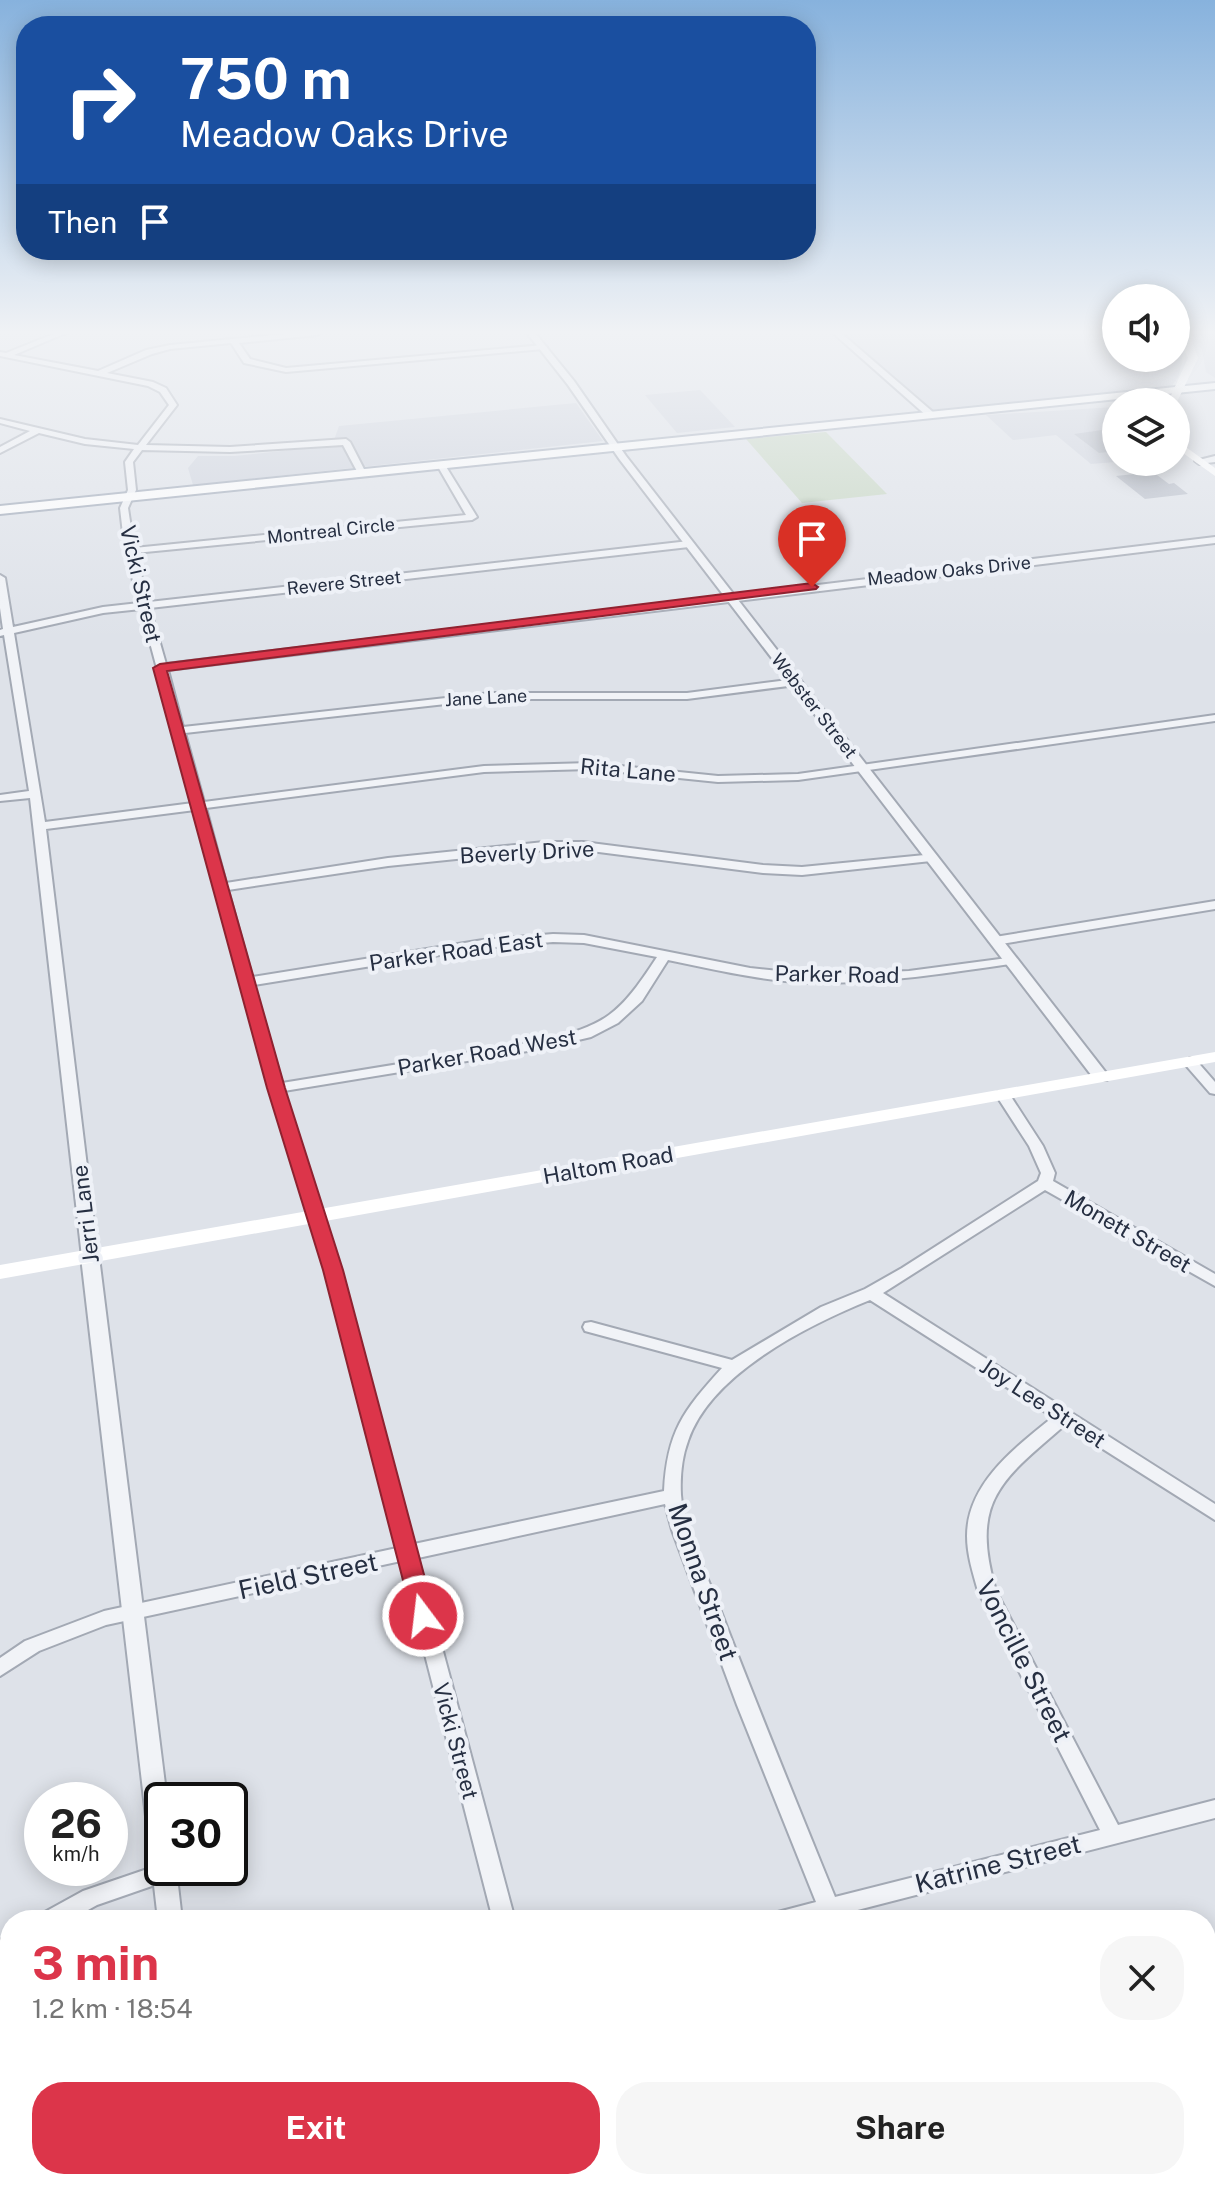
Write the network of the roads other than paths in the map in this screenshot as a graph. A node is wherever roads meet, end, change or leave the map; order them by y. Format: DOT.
graph roads {
  1 [pos="28,435"];
  2 [pos="68,435"];
  3 [pos="150,435"];
  4 [pos="607,435"];
  5 [pos="732,435"];
  6 [pos="140,447"];
  7 [pos="616,447"];
  8 [pos="0,450"];
  9 [pos="1190,454"];
  10 [pos="1215,459"];
  11 [pos="1199,461"];
  12 [pos="441,465"];
  13 [pos="362,473"];
  14 [pos="1215,473"];
  15 [pos="128,498"];
  16 [pos="0,510"];
  17 [pos="1215,540"];
  18 [pos="689,544"];
  19 [pos="130,551"];
  20 [pos="0,578"];
  21 [pos="730,597"];
  22 [pos="146,605"];
  23 [pos="5,631"];
  24 [pos="160,668"];
  25 [pos="796,682"];
  26 [pos="1215,718"];
  27 [pos="178,731"];
  28 [pos="862,768"];
  29 [pos="33,794"];
  30 [pos="0,798"];
  31 [pos="199,805"];
  32 [pos="40,826"];
  33 [pos="931,857"];
  34 [pos="220,888"];
  35 [pos="1215,905"];
  36 [pos="995,941"];
  37 [pos="665,955"];
  38 [pos="1010,960"];
  39 [pos="247,982"];
  40 [pos="1215,1057"];
  41 [pos="1190,1062"];
  42 [pos="1101,1077"];
  43 [pos="276,1088"];
  44 [pos="1215,1090"];
  45 [pos="1003,1095"];
  46 [pos="1045,1183"];
  47 [pos="316,1216"];
  48 [pos="90,1257"];
  49 [pos="0,1272"];
  50 [pos="1215,1281"];
  51 [pos="871,1293"];
  52 [pos="591,1327"];
  53 [pos="734,1366"];
  54 [pos="1065,1416"];
  55 [pos="672,1496"];
  56 [pos="1215,1513"];
  57 [pos="406,1555"];
  58 [pos="133,1612"];
  59 [pos="0,1668"];
  60 [pos="154,1782"];
  61 [pos="1215,1809"];
  62 [pos="1113,1835"];
  63 [pos="144,1873"];
  64 [pos="166,1886"];
  65 [pos="68,1910"];
  66 [pos="169,1910"];
  67 [pos="501,1910"];
  68 [pos="829,1910"];
  69 [pos="845,1910"];
  1 -- 8 [label="street"];
  2 -- 6 [label="street"];
  3 -- 6 [label="street"];
  4 -- 7 [label="street, Webster Street"];
  5 -- 7 [label="main road"];
  6 -- 13 [label="street"];
  6 -- 15 [label="street, Vicki Street"];
  7 -- 12 [label="main road"];
  7 -- 18 [label="street, Webster Street"];
  9 -- 11 [label="main road"];
  10 -- 11 [label="street"];
  11 -- 14 [label="main road"];
  12 -- 13 [label="main road"];
  12 -- 19 [label="street, Montreal Circle"];
  13 -- 15 [label="main road"];
  15 -- 16 [label="main road"];
  15 -- 19 [label="street, Vicki Street"];
  17 -- 21 [label="street, Meadow Oaks Drive"];
  18 -- 21 [label="street, Webster Street"];
  18 -- 22 [label="street, Revere Street"];
  19 -- 22 [label="street, Vicki Street"];
  20 -- 23 [label="street, Jerri Lane"];
  21 -- 24 [label="street, Meadow Oaks Drive"];
  21 -- 25 [label="street, Webster Street"];
  22 -- 23 [label="street, Revere Street"];
  22 -- 24 [label="street, Vicki Street"];
  23 -- 29 [label="street, Jerri Lane"];
  24 -- 27 [label="street, Vicki Street"];
  25 -- 27 [label="street, Jane Lane"];
  25 -- 28 [label="street, Webster Street"];
  26 -- 28 [label="street, Rita Lane"];
  27 -- 31 [label="street, Vicki Street"];
  28 -- 31 [label="street, Rita Lane"];
  28 -- 33 [label="street, Webster Street"];
  29 -- 30 [label="street"];
  29 -- 32 [label="street, Jerri Lane"];
  31 -- 32 [label="street, Rita Lane"];
  31 -- 34 [label="street, Vicki Street"];
  32 -- 48 [label="street, Jerri Lane"];
  33 -- 34 [label="street, Beverly Drive"];
  33 -- 36 [label="street, Webster Street"];
  34 -- 39 [label="street, Vicki Street"];
  35 -- 36 [label="street"];
  36 -- 38 [label="street, Webster Street"];
  37 -- 38 [label="street, Parker Road"];
  37 -- 39 [label="street, Parker Road East"];
  37 -- 43 [label="street, Parker Road West"];
  38 -- 42 [label="street, Webster Street"];
  39 -- 43 [label="street, Vicki Street"];
  40 -- 41 [label="main road, Haltom Road"];
  41 -- 42 [label="main road, Haltom Road"];
  41 -- 44 [label="street"];
  42 -- 45 [label="main road, Haltom Road"];
  43 -- 47 [label="street, Vicki Street"];
  45 -- 46 [label="street, Monett Street"];
  45 -- 47 [label="main road, Haltom Road"];
  46 -- 50 [label="street, Monett Street"];
  46 -- 51 [label="street, Monna Street"];
  47 -- 48 [label="main road, Haltom Road"];
  47 -- 57 [label="street, Vicki Street"];
  48 -- 49 [label="main road, Haltom Road"];
  48 -- 58 [label="street, Jerri Lane"];
  51 -- 53 [label="street, Monna Street"];
  51 -- 54 [label="street, Joy Lee Street"];
  52 -- 53 [label="street"];
  53 -- 55 [label="street, Monna Street"];
  54 -- 56 [label="street, Joy Lee Street"];
  54 -- 62 [label="street, Voncille Street"];
  55 -- 57 [label="street, Field Street"];
  55 -- 68 [label="street, Monna Street"];
  57 -- 58 [label="street, Field Street"];
  57 -- 67 [label="street, Vicki Street"];
  58 -- 59 [label="street, Field Street"];
  58 -- 60 [label="street, Jerri Lane"];
  61 -- 62 [label="street, Katrine Street"];
  62 -- 69 [label="street, Katrine Street"];
  63 -- 65 [label="street"];
  64 -- 66 [label="street, Jerri Lane"];
}
